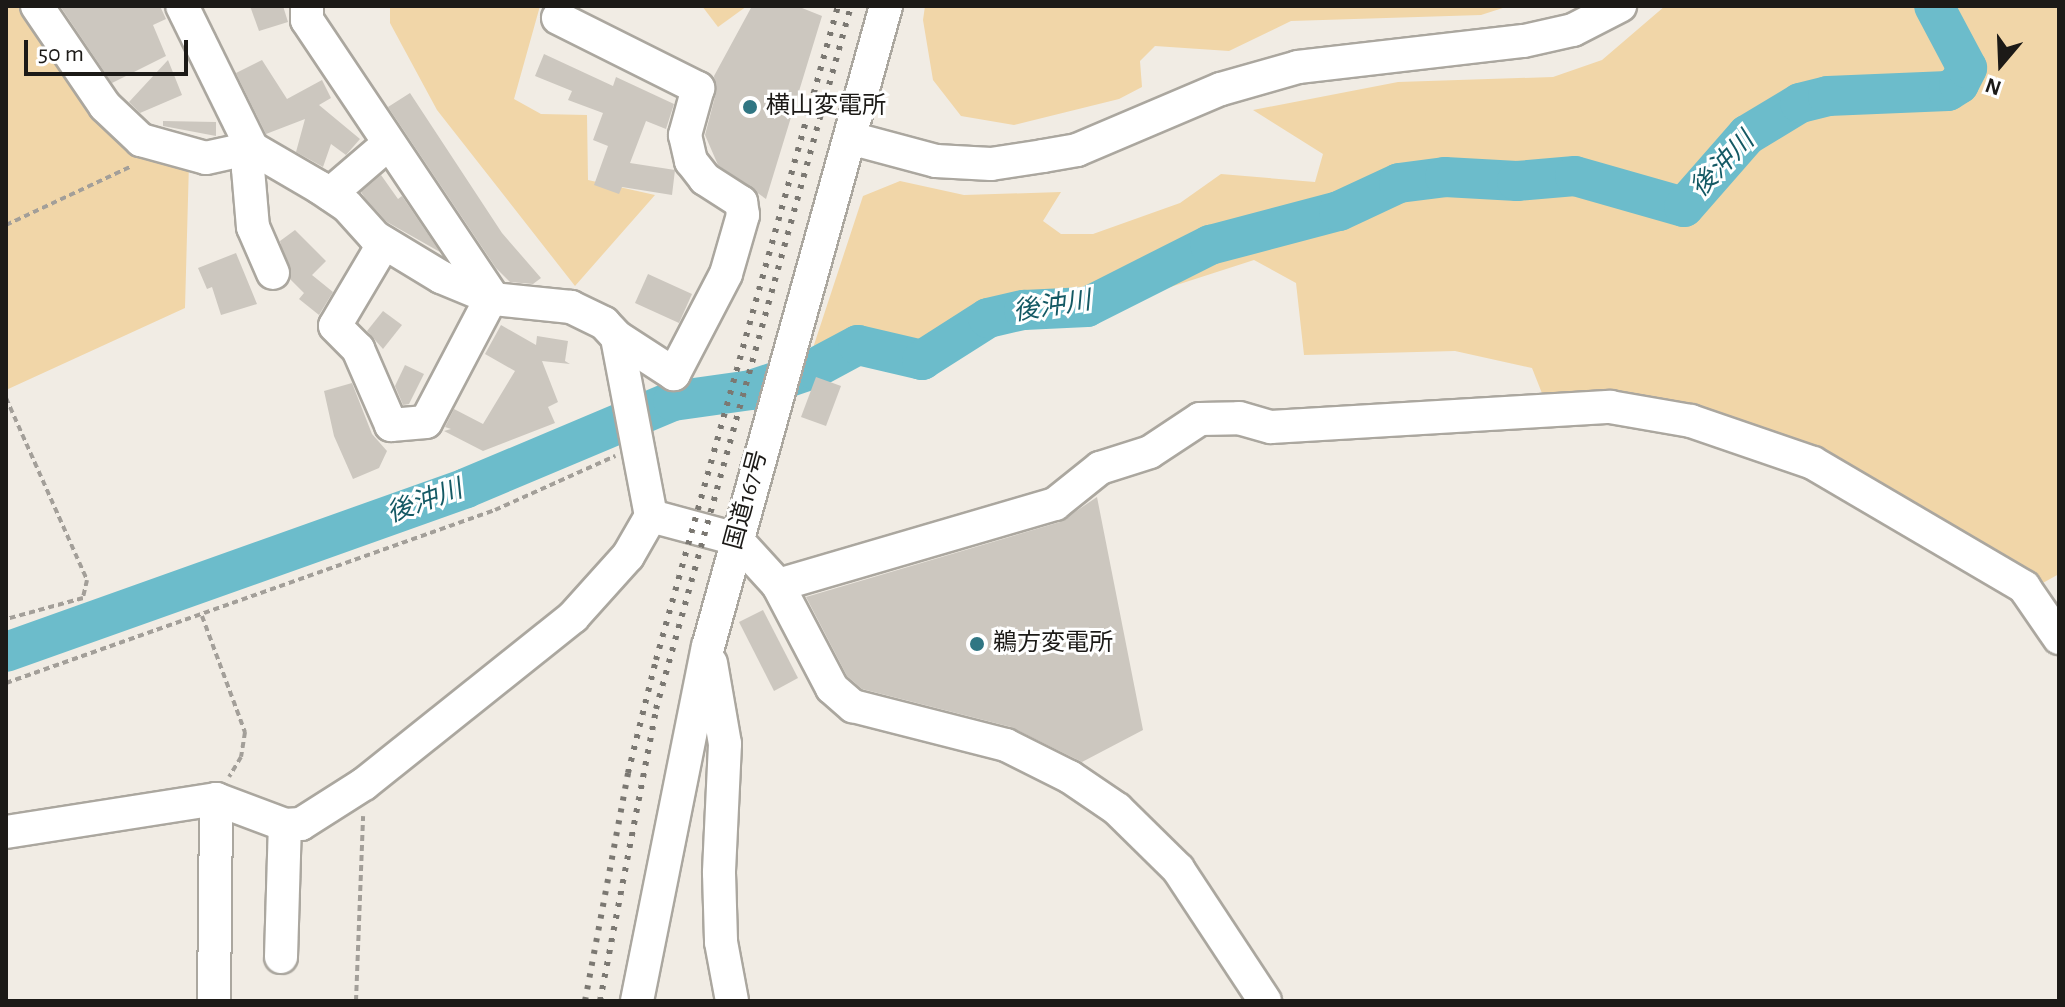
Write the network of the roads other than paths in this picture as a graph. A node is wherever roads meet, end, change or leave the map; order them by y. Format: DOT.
graph roads {
  1 [pos="37,6"];
  2 [pos="182,6"];
  3 [pos="307,6"];
  4 [pos="886,6"];
  5 [pos="1620,6"];
  6 [pos="558,18"];
  7 [pos="850,138"];
  8 [pos="387,145"];
  9 [pos="252,148"];
  10 [pos="330,194"];
  11 [pos="384,243"];
  12 [pos="273,273"];
  13 [pos="493,298"];
  14 [pos="620,349"];
  15 [pos="651,516"];
  16 [pos="736,539"];
  17 [pos="778,585"];
  18 [pos="2059,638"];
  19 [pos="708,647"];
  20 [pos="216,799"];
  21 [pos="285,825"];
  22 [pos="6,832"];
  23 [pos="281,957"];
  24 [pos="214,1001"];
  25 [pos="637,1001"];
  26 [pos="732,1001"];
  27 [pos="1265,1001"];
  1 -- 9 [label="street"];
  2 -- 9 [label="street"];
  3 -- 8 [label="street"];
  4 -- 7 [label="street, 国道167号"];
  5 -- 7 [label="street"];
  6 -- 14 [label="street"];
  7 -- 16 [label="street, 国道167号"];
  8 -- 10 [label="street"];
  8 -- 13 [label="street"];
  9 -- 10 [label="street"];
  9 -- 12 [label="street"];
  10 -- 11 [label="street"];
  11 -- 13 [label="street"];
  11 -- 13 [label="street"];
  13 -- 14 [label="street"];
  14 -- 15 [label="street"];
  15 -- 16 [label="street"];
  15 -- 21 [label="street"];
  16 -- 17 [label="street"];
  16 -- 19 [label="street, 国道167号"];
  17 -- 18 [label="street"];
  17 -- 27 [label="street"];
  19 -- 25 [label="street, 国道167号"];
  19 -- 26 [label="street"];
  20 -- 21 [label="street"];
  20 -- 22 [label="street"];
  20 -- 24 [label="street"];
  21 -- 23 [label="street"];
}
